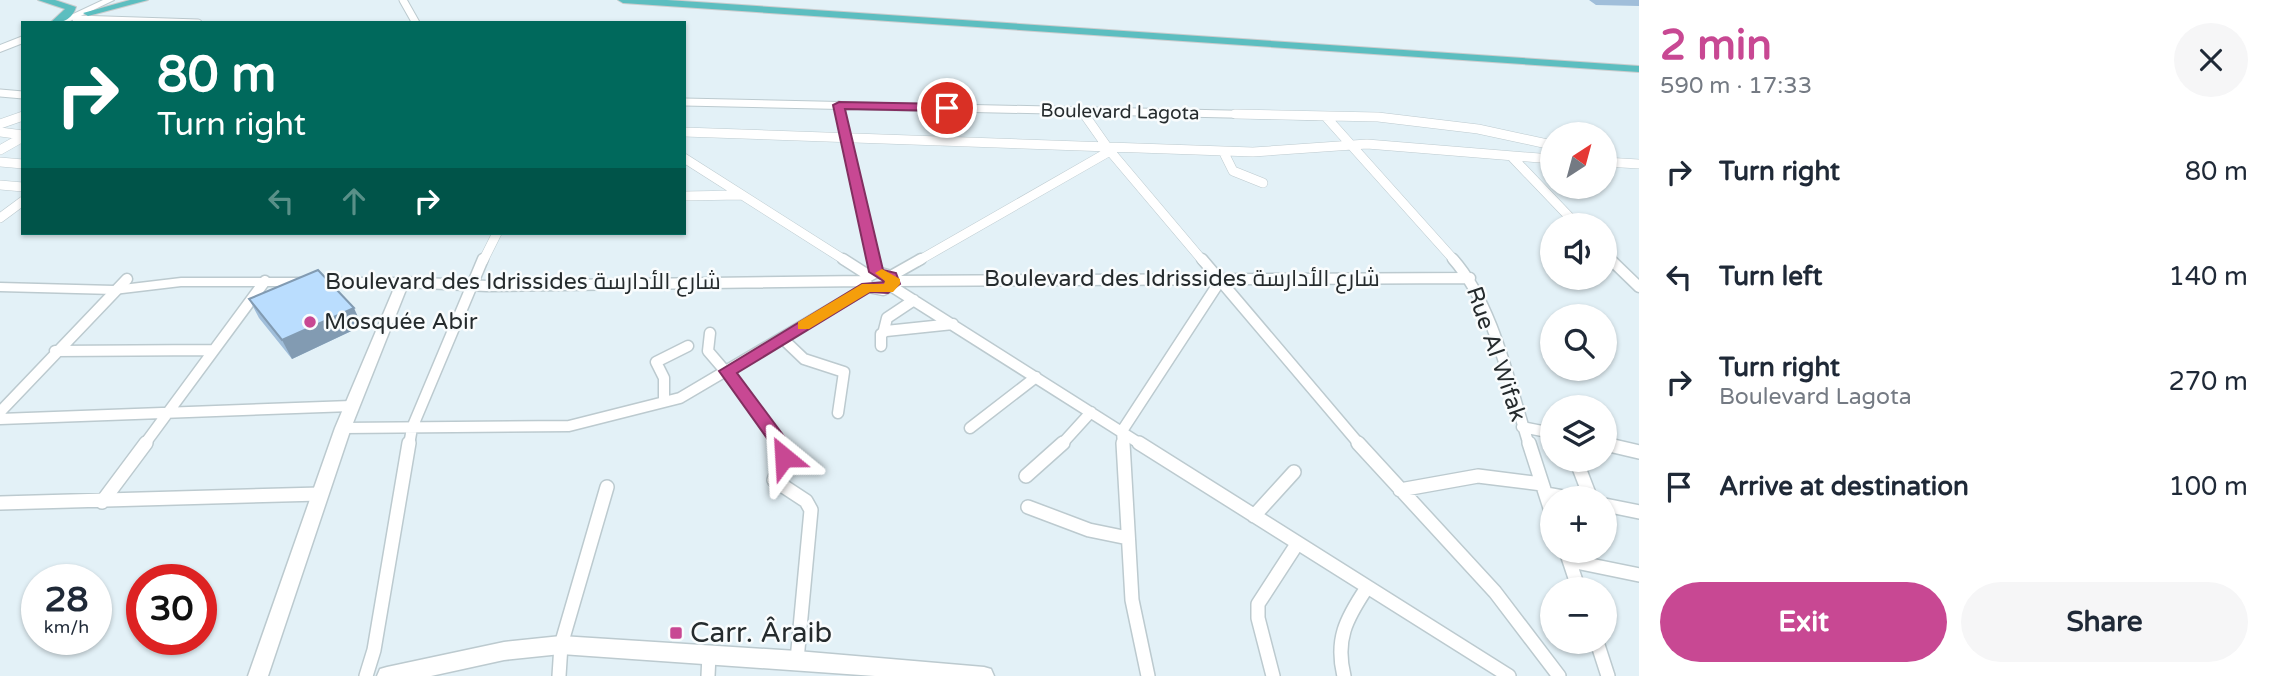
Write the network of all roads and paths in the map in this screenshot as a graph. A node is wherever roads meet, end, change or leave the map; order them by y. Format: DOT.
graph roads {
  1 [pos="43,0"];
  2 [pos="110,0"];
  3 [pos="117,0"];
  4 [pos="143,0"];
  5 [pos="403,0"];
  6 [pos="623,0"];
  7 [pos="682,0"];
  8 [pos="59,2"];
  9 [pos="78,17"];
  10 [pos="59,21"];
  11 [pos="166,21"];
  12 [pos="415,21"];
  13 [pos="21,42"];
  14 [pos="0,51"];
  15 [pos="1639,58"];
  16 [pos="1551,61"];
  17 [pos="1639,69"];
  18 [pos="0,93"];
  19 [pos="21,95"];
  20 [pos="686,102"];
  21 [pos="839,105"];
  22 [pos="1082,111"];
  23 [pos="21,117"];
  24 [pos="1326,117"];
  25 [pos="1,126"];
  26 [pos="686,132"];
  27 [pos="21,135"];
  28 [pos="21,137"];
  29 [pos="844,138"];
  30 [pos="1540,143"];
  31 [pos="1352,144"];
  32 [pos="1109,149"];
  33 [pos="0,150"];
  34 [pos="1223,151"];
  35 [pos="21,154"];
  36 [pos="1511,156"];
  37 [pos="1540,158"];
  38 [pos="686,159"];
  39 [pos="4,162"];
  40 [pos="1617,162"];
  41 [pos="1639,164"];
  42 [pos="1263,183"];
  43 [pos="0,185"];
  44 [pos="21,187"];
  45 [pos="742,195"];
  46 [pos="686,196"];
  47 [pos="21,202"];
  48 [pos="1566,213"];
  49 [pos="0,218"];
  50 [pos="496,235"];
  51 [pos="1617,266"];
  52 [pos="0,278"];
  53 [pos="1470,278"];
  54 [pos="869,279"];
  55 [pos="1219,279"];
  56 [pos="265,281"];
  57 [pos="892,281"];
  58 [pos="403,282"];
  59 [pos="123,283"];
  60 [pos="470,285"];
  61 [pos="0,287"];
  62 [pos="1639,287"];
  63 [pos="914,300"];
  64 [pos="953,324"];
  65 [pos="884,330"];
  66 [pos="710,333"];
  67 [pos="782,338"];
  68 [pos="688,346"];
  69 [pos="881,346"];
  70 [pos="214,350"];
  71 [pos="55,351"];
  72 [pos="727,371"];
  73 [pos="1036,377"];
  74 [pos="664,401"];
  75 [pos="351,406"];
  76 [pos="170,411"];
  77 [pos="0,412"];
  78 [pos="1091,412"];
  79 [pos="838,413"];
  80 [pos="0,419"];
  81 [pos="1522,427"];
  82 [pos="343,428"];
  83 [pos="412,428"];
  84 [pos="970,428"];
  85 [pos="1122,431"];
  86 [pos="1540,431"];
  87 [pos="1617,447"];
  88 [pos="1639,452"];
  89 [pos="1294,472"];
  90 [pos="1026,476"];
  91 [pos="1543,486"];
  92 [pos="607,487"];
  93 [pos="1540,488"];
  94 [pos="1400,489"];
  95 [pos="320,494"];
  96 [pos="102,502"];
  97 [pos="0,503"];
  98 [pos="1028,507"];
  99 [pos="1617,507"];
  100 [pos="1639,512"];
  101 [pos="1254,516"];
  102 [pos="1128,538"];
  103 [pos="1297,544"];
  104 [pos="1594,563"];
  105 [pos="1639,575"];
  106 [pos="1366,589"];
  107 [pos="561,645"];
  108 [pos="709,654"];
  109 [pos="1601,654"];
  110 [pos="797,660"];
  111 [pos="864,671"];
  112 [pos="423,672"];
  113 [pos="258,676"];
  114 [pos="366,676"];
  115 [pos="387,676"];
  116 [pos="559,676"];
  117 [pos="708,676"];
  118 [pos="984,676"];
  119 [pos="1148,676"];
  120 [pos="1273,676"];
  121 [pos="1344,676"];
  122 [pos="1509,676"];
  123 [pos="1559,676"];
  124 [pos="1608,676"];
  1 -- 8 [label="highway"];
  2 -- 8 [label="highway"];
  2 -- 9 [label="main road"];
  3 -- 9 [label="main road"];
  4 -- 9 [label="highway"];
  5 -- 12 [label="street"];
  6 -- 16 [label="highway"];
  7 -- 16 [label="highway"];
  8 -- 10 [label="highway"];
  9 -- 11 [label="street"];
  13 -- 14 [label="main road"];
  15 -- 16 [label="highway"];
  16 -- 17 [label="highway"];
  18 -- 19 [label="street"];
  20 -- 21 [label="street, Boulevard Lagota"];
  21 -- 22 [label="street, Boulevard Lagota"];
  21 -- 29 [label="street"];
  22 -- 24 [label="street, Boulevard Lagota"];
  22 -- 32 [label="street"];
  23 -- 25 [label="street"];
  24 -- 30 [label="street, Boulevard Lagota"];
  24 -- 31 [label="street, Rue Al Wifak"];
  25 -- 27 [label="street"];
  26 -- 29 [label="street"];
  28 -- 33 [label="street"];
  29 -- 32 [label="street"];
  29 -- 54 [label="street"];
  31 -- 34 [label="street"];
  31 -- 36 [label="street"];
  31 -- 53 [label="street, Rue Al Wifak"];
  32 -- 34 [label="street"];
  32 -- 55 [label="street"];
  32 -- 57 [label="street"];
  34 -- 42 [label="street"];
  35 -- 39 [label="street"];
  36 -- 37 [label="street"];
  36 -- 48 [label="street"];
  38 -- 45 [label="street"];
  40 -- 41 [label="street"];
  43 -- 44 [label="street"];
  45 -- 46 [label="street"];
  45 -- 54 [label="street"];
  47 -- 49 [label="street"];
  50 -- 60 [label="street"];
  51 -- 62 [label="street"];
  52 -- 59 [label="street, Boulevard des Idrissides شارع الأدارسة"];
  53 -- 55 [label="street, Boulevard des Idrissides شارع الأدارسة"];
  53 -- 81 [label="street, Rue Al Wifak"];
  54 -- 57 [label="street"];
  54 -- 57 [label="street"];
  54 -- 60 [label="street, Boulevard des Idrissides شارع الأدارسة"];
  54 -- 67 [label="street"];
  55 -- 57 [label="street, Boulevard des Idrissides شارع الأدارسة"];
  55 -- 85 [label="street"];
  55 -- 94 [label="street"];
  56 -- 58 [label="street, Boulevard des Idrissides شارع الأدارسة"];
  56 -- 59 [label="street, Boulevard des Idrissides شارع الأدارسة"];
  56 -- 70 [label="street"];
  57 -- 63 [label="street"];
  58 -- 60 [label="street, Boulevard des Idrissides شارع الأدارسة"];
  58 -- 75 [label="street"];
  59 -- 61 [label="street, Boulevard des Idrissides شارع الأدارسة"];
  59 -- 71 [label="street"];
  60 -- 83 [label="street"];
  63 -- 64 [label="street"];
  63 -- 65 [label="street"];
  64 -- 65 [label="street"];
  64 -- 73 [label="street"];
  65 -- 69 [label="street"];
  66 -- 72 [label="street"];
  67 -- 72 [label="street"];
  67 -- 79 [label="street"];
  68 -- 74 [label="street"];
  70 -- 71 [label="street"];
  70 -- 76 [label="street"];
  71 -- 77 [label="street"];
  72 -- 74 [label="street"];
  72 -- 110 [label="street"];
  73 -- 78 [label="street"];
  73 -- 84 [label="street"];
  74 -- 83 [label="street"];
  75 -- 76 [label="street"];
  75 -- 82 [label="street"];
  76 -- 80 [label="street"];
  76 -- 96 [label="street"];
  78 -- 85 [label="street"];
  78 -- 90 [label="street"];
  81 -- 86 [label="street"];
  81 -- 91 [label="street, Rue Al Wifak"];
  82 -- 83 [label="street"];
  82 -- 95 [label="street"];
  83 -- 114 [label="street"];
  85 -- 101 [label="street"];
  85 -- 102 [label="street"];
  87 -- 88 [label="street"];
  89 -- 101 [label="street"];
  92 -- 107 [label="street"];
  93 -- 94 [label="street"];
  94 -- 123 [label="street"];
  95 -- 96 [label="street"];
  95 -- 113 [label="street"];
  96 -- 97 [label="street"];
  98 -- 102 [label="street"];
  99 -- 100 [label="street"];
  101 -- 103 [label="street"];
  102 -- 119 [label="street"];
  103 -- 106 [label="street"];
  103 -- 120 [label="street"];
  104 -- 105 [label="street"];
  106 -- 121 [label="street"];
  106 -- 122 [label="street"];
  107 -- 108 [label="street"];
  107 -- 112 [label="street"];
  107 -- 116 [label="street"];
  108 -- 110 [label="street"];
  108 -- 117 [label="street"];
  109 -- 124 [label="street"];
  110 -- 111 [label="street"];
  111 -- 118 [label="street"];
  112 -- 115 [label="street"];
}
